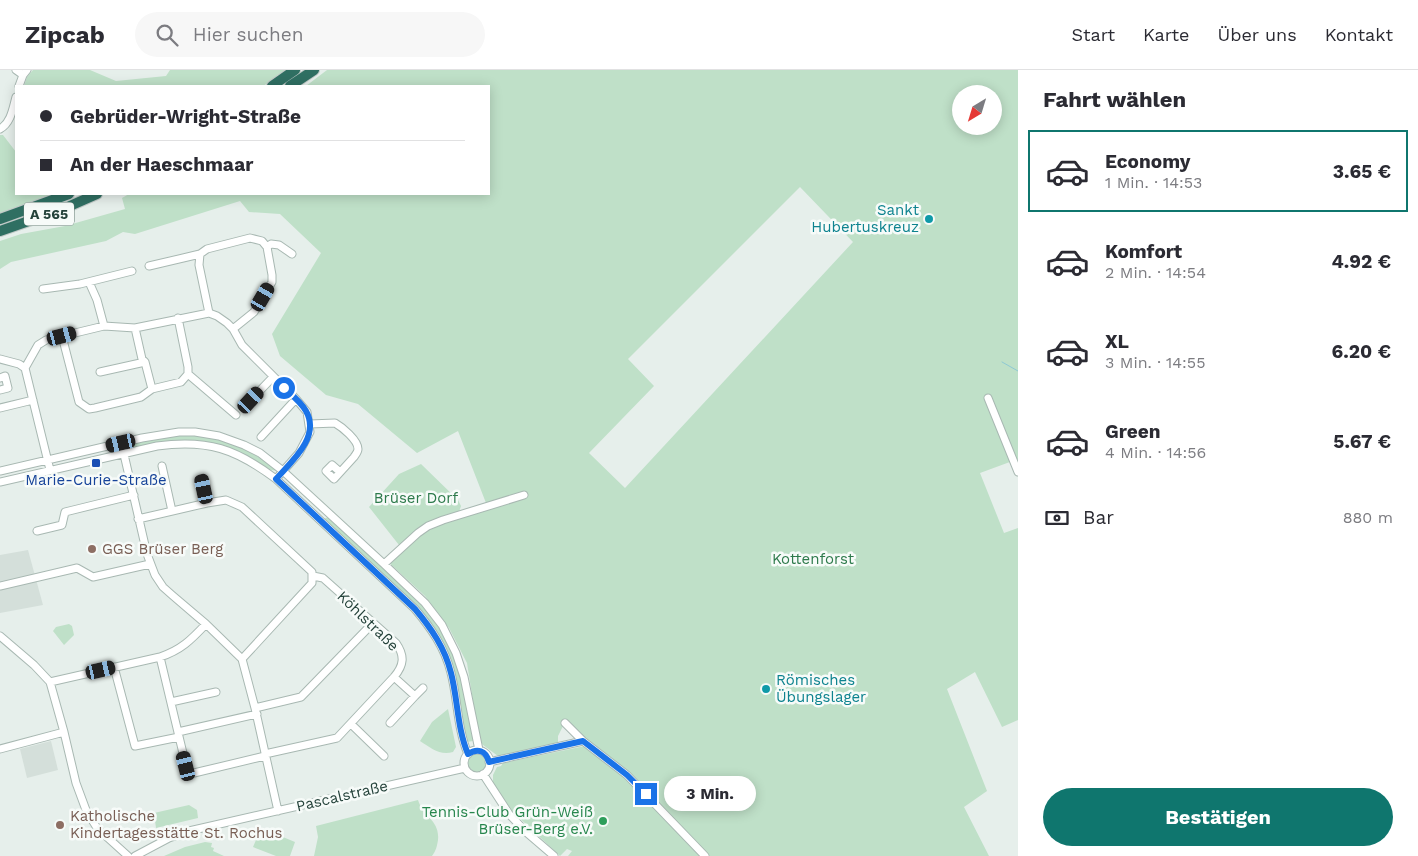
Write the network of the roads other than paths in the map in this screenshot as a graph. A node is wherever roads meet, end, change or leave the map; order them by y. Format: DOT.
graph roads {
  1 [pos="295,70"];
  2 [pos="314,70"];
  3 [pos="22,72"];
  4 [pos="19,85"];
  5 [pos="273,85"];
  6 [pos="292,85"];
  7 [pos="15,100"];
  8 [pos="0,129"];
  9 [pos="65,195"];
  10 [pos="95,195"];
  11 [pos="0,219"];
  12 [pos="0,231"];
  13 [pos="267,247"];
  14 [pos="200,254"];
  15 [pos="292,254"];
  16 [pos="149,266"];
  17 [pos="132,271"];
  18 [pos="89,282"];
  19 [pos="43,289"];
  20 [pos="209,313"];
  21 [pos="178,318"];
  22 [pos="104,326"];
  23 [pos="135,328"];
  24 [pos="233,329"];
  25 [pos="62,336"];
  26 [pos="0,357"];
  27 [pos="145,362"];
  28 [pos="25,368"];
  29 [pos="100,372"];
  30 [pos="188,374"];
  31 [pos="273,377"];
  32 [pos="0,378"];
  33 [pos="152,389"];
  34 [pos="0,390"];
  35 [pos="988,398"];
  36 [pos="296,399"];
  37 [pos="34,400"];
  38 [pos="251,400"];
  39 [pos="0,408"];
  40 [pos="236,414"];
  41 [pos="310,424"];
  42 [pos="261,437"];
  43 [pos="121,443"];
  44 [pos="123,454"];
  45 [pos="48,460"];
  46 [pos="162,466"];
  47 [pos="50,470"];
  48 [pos="0,471"];
  49 [pos="283,471"];
  50 [pos="340,472"];
  51 [pos="1018,472"];
  52 [pos="202,479"];
  53 [pos="276,479"];
  54 [pos="0,482"];
  55 [pos="134,495"];
  56 [pos="524,495"];
  57 [pos="207,503"];
  58 [pos="172,511"];
  59 [pos="138,519"];
  60 [pos="37,531"];
  61 [pos="150,564"];
  62 [pos="384,564"];
  63 [pos="313,576"];
  64 [pos="0,586"];
  65 [pos="373,623"];
  66 [pos="206,624"];
  67 [pos="0,636"];
  68 [pos="160,657"];
  69 [pos="242,659"];
  70 [pos="114,667"];
  71 [pos="394,677"];
  72 [pos="50,682"];
  73 [pos="423,688"];
  74 [pos="216,692"];
  75 [pos="415,696"];
  76 [pos="171,702"];
  77 [pos="256,711"];
  78 [pos="390,723"];
  79 [pos="566,723"];
  80 [pos="351,724"];
  81 [pos="64,732"];
  82 [pos="179,734"];
  83 [pos="583,741"];
  84 [pos="0,749"];
  85 [pos="479,750"];
  86 [pos="468,754"];
  87 [pos="265,755"];
  88 [pos="384,756"];
  89 [pos="489,762"];
  90 [pos="465,768"];
  91 [pos="483,774"];
  92 [pos="278,811"];
  93 [pos="128,856"];
  94 [pos="135,856"];
  95 [pos="554,856"];
  96 [pos="705,856"];
  1 -- 5 [label="highway"];
  2 -- 6 [label="highway"];
  3 -- 4 [label="street"];
  7 -- 8 [label="street"];
  9 -- 11 [label="highway, A 565"];
  10 -- 12 [label="highway, A 565"];
  13 -- 14 [label="street"];
  13 -- 15 [label="street"];
  13 -- 24 [label="street"];
  14 -- 16 [label="street"];
  14 -- 20 [label="street"];
  17 -- 18 [label="street"];
  18 -- 19 [label="street"];
  18 -- 22 [label="street"];
  20 -- 21 [label="street"];
  20 -- 24 [label="street"];
  21 -- 23 [label="street"];
  21 -- 30 [label="street"];
  22 -- 23 [label="street"];
  22 -- 25 [label="street"];
  23 -- 27 [label="street"];
  24 -- 31 [label="street"];
  25 -- 28 [label="street"];
  25 -- 33 [label="street"];
  26 -- 28 [label="street"];
  27 -- 29 [label="street"];
  27 -- 33 [label="street"];
  28 -- 37 [label="street"];
  30 -- 33 [label="street"];
  30 -- 40 [label="street"];
  31 -- 36 [label="street"];
  31 -- 38 [label="street"];
  32 -- 34 [label="street"];
  35 -- 51 [label="street"];
  36 -- 41 [label="street"];
  36 -- 42 [label="street"];
  37 -- 39 [label="street"];
  37 -- 45 [label="street"];
  41 -- 49 [label="street"];
  41 -- 50 [label="street"];
  43 -- 44 [label="street"];
  43 -- 45 [label="street"];
  43 -- 49 [label="street"];
  44 -- 47 [label="street"];
  44 -- 53 [label="street"];
  44 -- 55 [label="street"];
  45 -- 47 [label="street"];
  45 -- 48 [label="street"];
  46 -- 58 [label="street"];
  47 -- 54 [label="street"];
  49 -- 53 [label="street"];
  49 -- 62 [label="street"];
  52 -- 57 [label="street"];
  53 -- 86 [label="street"];
  55 -- 59 [label="street"];
  55 -- 60 [label="street"];
  56 -- 62 [label="street"];
  57 -- 58 [label="street"];
  57 -- 63 [label="street"];
  58 -- 59 [label="street"];
  59 -- 61 [label="street"];
  61 -- 64 [label="street"];
  61 -- 66 [label="street"];
  62 -- 85 [label="street"];
  63 -- 65 [label="street, Köhlstraße"];
  63 -- 69 [label="street"];
  65 -- 71 [label="street, Köhlstraße"];
  65 -- 77 [label="street"];
  66 -- 68 [label="street"];
  66 -- 69 [label="street"];
  67 -- 72 [label="street"];
  68 -- 70 [label="street"];
  68 -- 76 [label="street"];
  69 -- 77 [label="street"];
  70 -- 72 [label="street"];
  70 -- 82 [label="street"];
  71 -- 75 [label="street"];
  71 -- 80 [label="street, Köhlstraße"];
  72 -- 81 [label="street"];
  73 -- 75 [label="street"];
  74 -- 76 [label="street"];
  75 -- 78 [label="street"];
  76 -- 82 [label="street"];
  77 -- 82 [label="street"];
  77 -- 87 [label="street"];
  79 -- 83 [label="street"];
  80 -- 87 [label="street, Köhlstraße"];
  80 -- 88 [label="street"];
  81 -- 84 [label="street"];
  81 -- 93 [label="street"];
  82 -- 87 [label="street, Köhlstraße"];
  83 -- 89 [label="street"];
  83 -- 96 [label="street"];
  85 -- 86 [label="street"];
  85 -- 89 [label="street"];
  86 -- 90 [label="street"];
  87 -- 92 [label="street"];
  89 -- 91 [label="street"];
  90 -- 91 [label="street"];
  90 -- 92 [label="street, Pascalstraße"];
  91 -- 95 [label="street"];
  92 -- 94 [label="street, Pascalstraße"];
}
